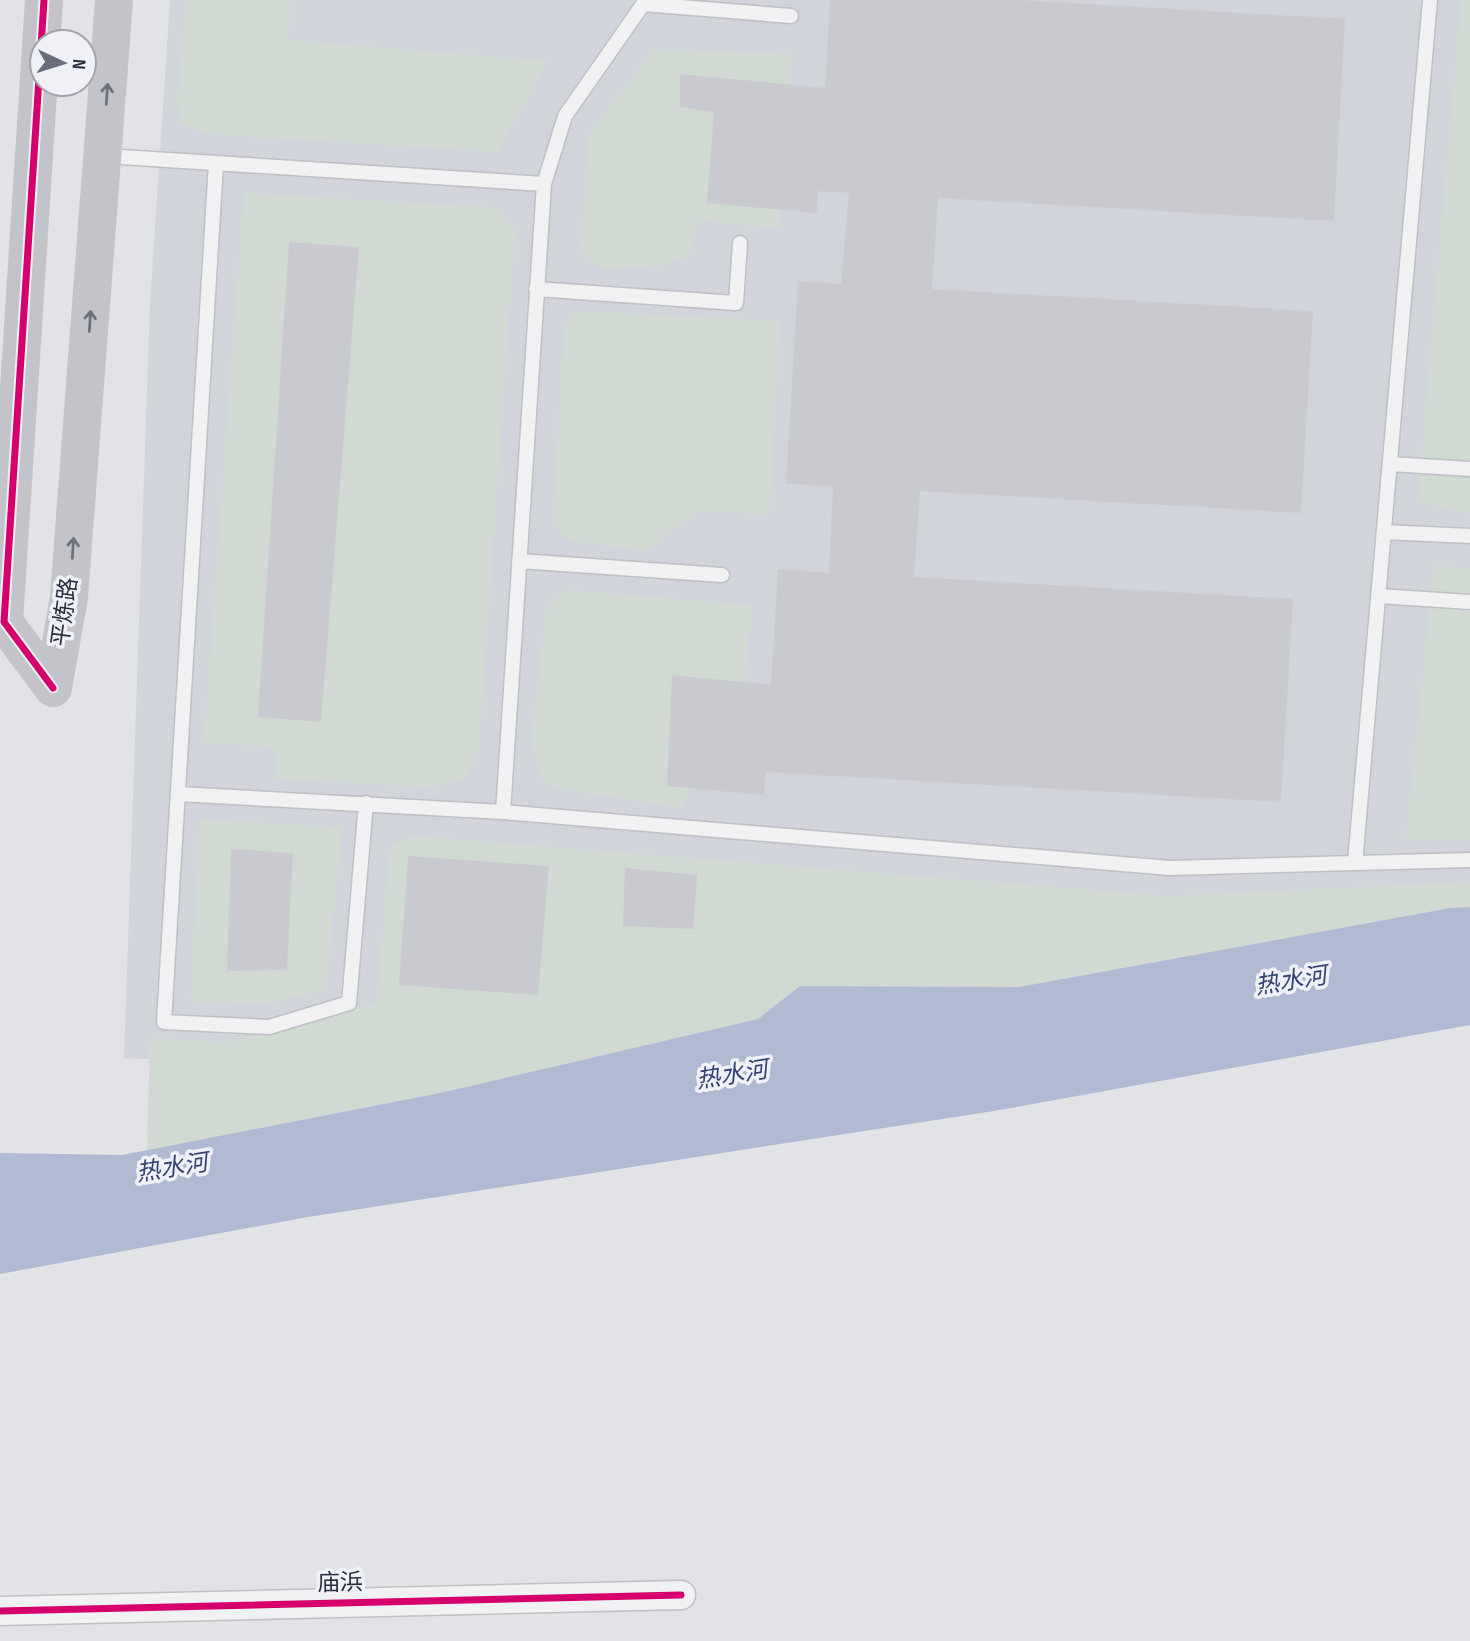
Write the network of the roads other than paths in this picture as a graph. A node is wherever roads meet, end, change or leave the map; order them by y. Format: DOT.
graph roads {
  1 [pos="44,0"];
  2 [pos="114,0"];
  3 [pos="1430,0"];
  4 [pos="645,2"];
  5 [pos="791,16"];
  6 [pos="103,156"];
  7 [pos="216,163"];
  8 [pos="544,184"];
  9 [pos="740,243"];
  10 [pos="536,289"];
  11 [pos="1390,464"];
  12 [pos="1470,469"];
  13 [pos="1384,532"];
  14 [pos="1470,536"];
  15 [pos="519,561"];
  16 [pos="722,575"];
  17 [pos="1378,596"];
  18 [pos="1470,602"];
  19 [pos="178,794"];
  20 [pos="366,803"];
  21 [pos="503,812"];
  22 [pos="1470,860"];
  23 [pos="1355,863"];
  24 [pos="681,1595"];
  25 [pos="0,1611"];
  1 -- 6 [label="street, 平炼路, one-way"];
  6 -- 2 [label="street, 平炼路, one-way"];
  3 -- 11 [label="lane"];
  4 -- 5 [label="lane"];
  4 -- 8 [label="lane"];
  6 -- 7 [label="lane"];
  7 -- 8 [label="lane"];
  7 -- 19 [label="lane"];
  8 -- 10 [label="lane"];
  9 -- 10 [label="lane"];
  10 -- 15 [label="lane"];
  11 -- 12 [label="lane"];
  11 -- 13 [label="lane"];
  13 -- 14 [label="lane"];
  13 -- 17 [label="lane"];
  15 -- 16 [label="lane"];
  15 -- 21 [label="lane"];
  17 -- 18 [label="lane"];
  17 -- 23 [label="lane"];
  19 -- 20 [label="lane"];
  19 -- 20 [label="lane"];
  20 -- 21 [label="lane"];
  21 -- 23 [label="lane"];
  22 -- 23 [label="lane"];
  24 -- 25 [label="street, 庙浜"];
}
